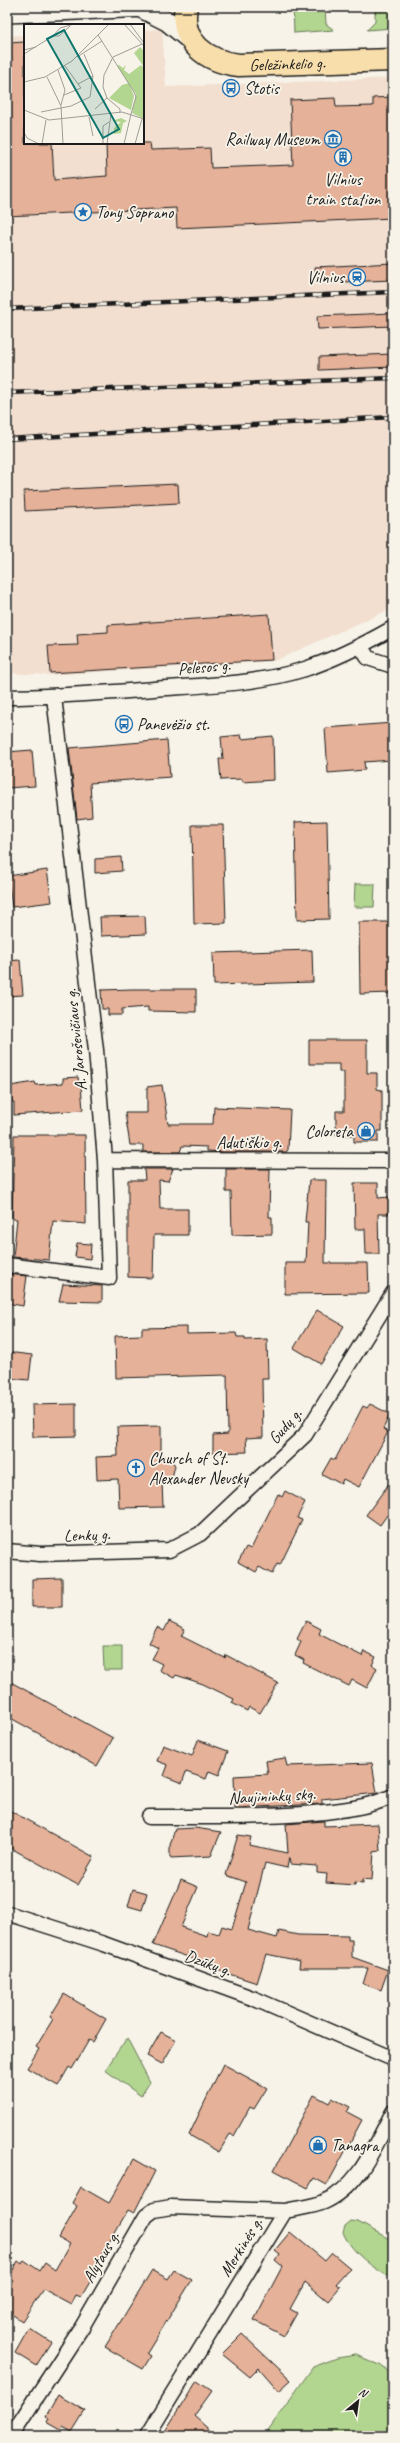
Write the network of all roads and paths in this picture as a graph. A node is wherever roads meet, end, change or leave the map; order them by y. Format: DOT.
graph roads {
  1 [pos="186,7"];
  2 [pos="145,8"];
  3 [pos="7,13"];
  4 [pos="189,39"];
  5 [pos="393,60"];
  6 [pos="393,628"];
  7 [pos="361,646"];
  8 [pos="393,666"];
  9 [pos="7,697"];
  10 [pos="54,697"];
  11 [pos="105,1160"];
  12 [pos="393,1161"];
  13 [pos="7,1265"];
  14 [pos="393,1293"];
  15 [pos="169,1550"];
  16 [pos="7,1551"];
  17 [pos="393,1796"];
  18 [pos="149,1817"];
  19 [pos="7,1913"];
  20 [pos="393,2059"];
  21 [pos="393,2112"];
  22 [pos="285,2211"];
  23 [pos="11,2436"];
  24 [pos="147,2436"];
  1 -- 4 [label="main road"];
  2 -- 3 [label="main road, Geležinkelio g."];
  2 -- 4 [label="main road, Geležinkelio g."];
  4 -- 5 [label="main road, Geležinkelio g."];
  6 -- 7 [label="street, Pelesos g."];
  7 -- 8 [label="street"];
  7 -- 10 [label="street, Pelesos g."];
  9 -- 10 [label="street, Pelesos g."];
  10 -- 11 [label="street, A. Jaroševičiaus g."];
  11 -- 12 [label="street, Adutiškio g."];
  11 -- 13 [label="street, A. Jaroševičiaus g."];
  14 -- 15 [label="street, Gudų g."];
  15 -- 16 [label="street, Lenkų g."];
  17 -- 18 [label="street, Naujininkų skg."];
  19 -- 20 [label="street, Dzūkų g."];
  21 -- 22 [label="street, Merkinės g."];
  22 -- 23 [label="street, Alytaus g."];
  22 -- 24 [label="street, Merkinės g."];
}
